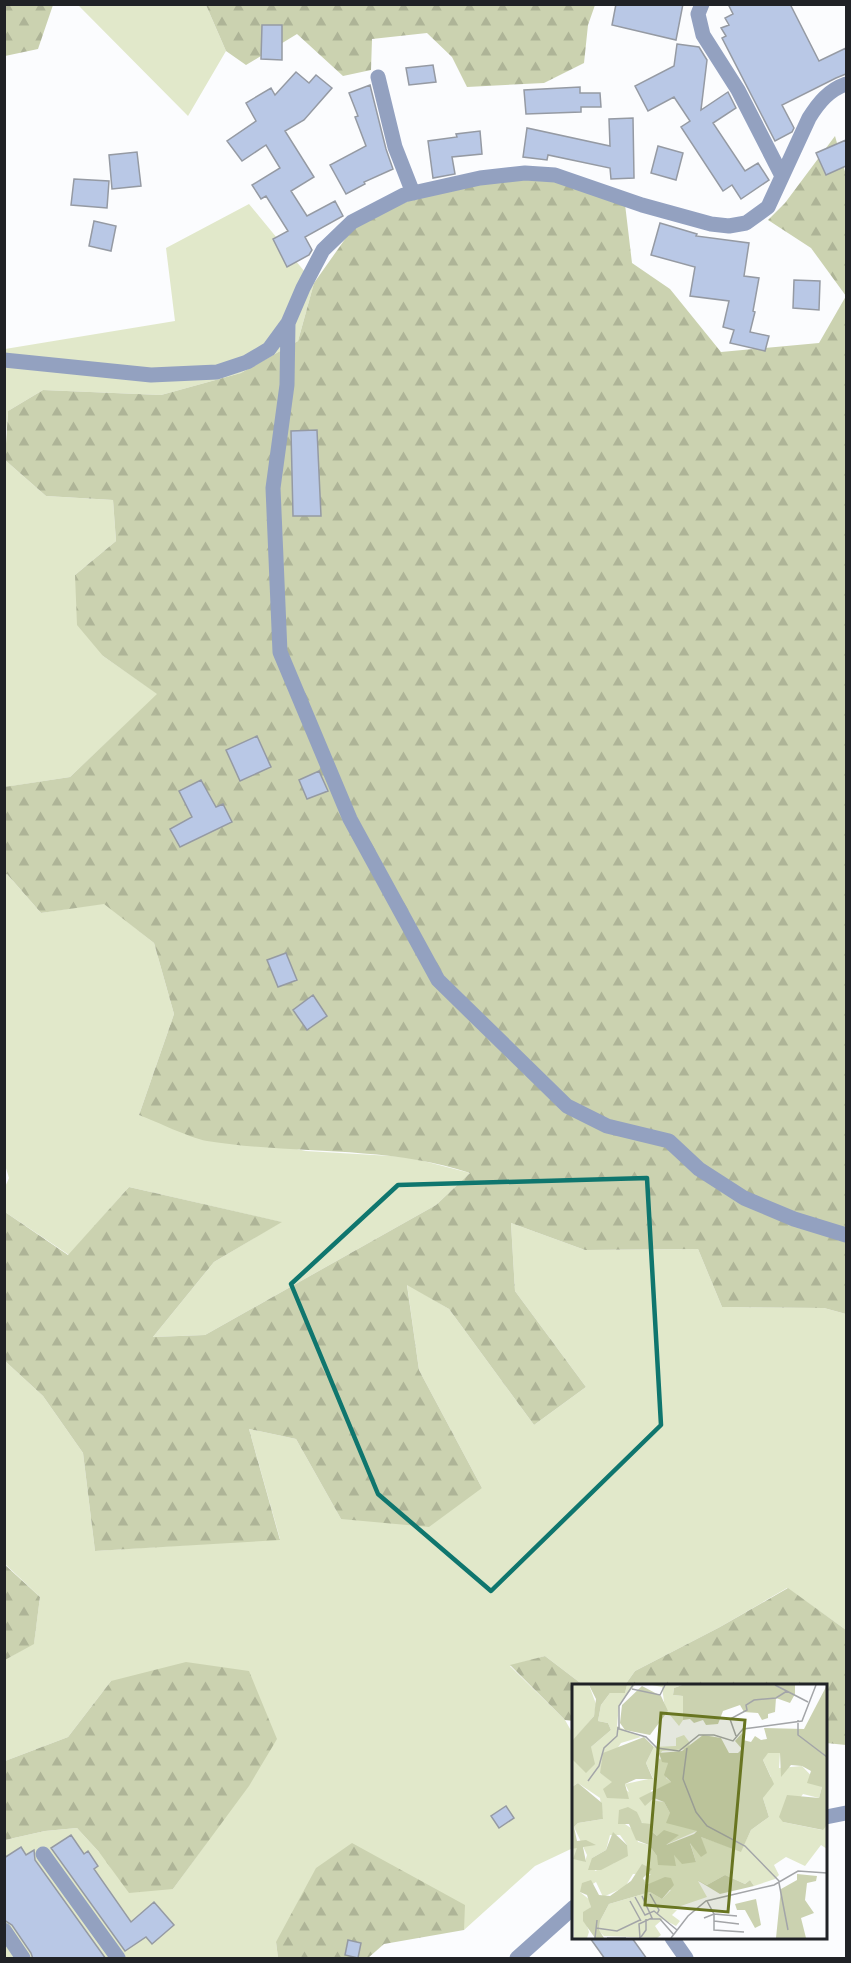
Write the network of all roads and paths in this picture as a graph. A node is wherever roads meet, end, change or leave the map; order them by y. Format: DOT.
graph roads {
  1 [pos="702,4"];
  2 [pos="378,77"];
  3 [pos="846,84"];
  4 [pos="782,176"];
  5 [pos="413,194"];
  6 [pos="288,323"];
  7 [pos="4,360"];
  8 [pos="846,1235"];
  9 [pos="846,1813"];
  10 [pos="827,1817"];
  11 [pos="43,1854"];
  12 [pos="572,1907"];
  13 [pos="4,1930"];
  14 [pos="673,1939"];
  15 [pos="23,1959"];
  16 [pos="118,1959"];
  17 [pos="517,1959"];
  18 [pos="686,1959"];
  1 -- 4 [label="street"];
  2 -- 5 [label="street"];
  3 -- 4 [label="street"];
  4 -- 5 [label="street"];
  5 -- 6 [label="street"];
  6 -- 7 [label="street"];
  6 -- 8 [label="street"];
  9 -- 10 [label="street"];
  11 -- 16 [label="street"];
  12 -- 17 [label="street"];
  13 -- 15 [label="street"];
  14 -- 18 [label="street"];
}
